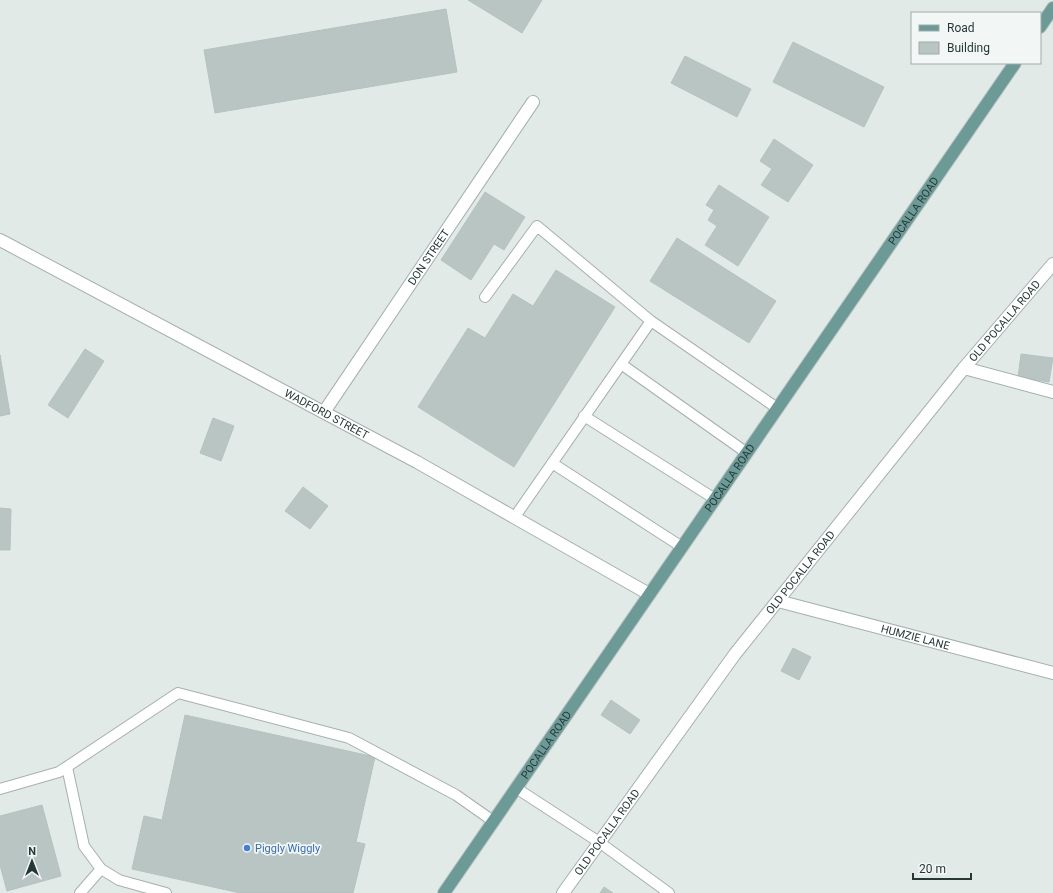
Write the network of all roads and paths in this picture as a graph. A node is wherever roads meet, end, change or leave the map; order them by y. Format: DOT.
graph roads {
  1 [pos="1053,8"];
  2 [pos="1041,26"];
  3 [pos="1014,64"];
  4 [pos="534,102"];
  5 [pos="0,240"];
  6 [pos="1053,264"];
  7 [pos="486,297"];
  8 [pos="651,321"];
  9 [pos="620,364"];
  10 [pos="964,368"];
  11 [pos="1053,392"];
  12 [pos="777,408"];
  13 [pos="324,412"];
  14 [pos="584,416"];
  15 [pos="747,453"];
  16 [pos="552,463"];
  17 [pos="715,499"];
  18 [pos="514,518"];
  19 [pos="682,547"];
  20 [pos="649,594"];
  21 [pos="778,601"];
  22 [pos="1053,673"];
  23 [pos="67,767"];
  24 [pos="516,788"];
  25 [pos="0,789"];
  26 [pos="493,821"];
  27 [pos="600,842"];
  28 [pos="101,869"];
  29 [pos="80,893"];
  30 [pos="166,893"];
  31 [pos="444,893"];
  32 [pos="563,893"];
  33 [pos="670,893"];
  1 -- 2 [label="main road"];
  3 -- 12 [label="main road, POCALLA ROAD"];
  4 -- 13 [label="street, DON STREET"];
  5 -- 13 [label="street, WADFORD STREET"];
  6 -- 10 [label="street, OLD POCALLA ROAD"];
  7 -- 8 [label="lane"];
  8 -- 9 [label="lane"];
  8 -- 12 [label="lane"];
  9 -- 14 [label="lane"];
  9 -- 15 [label="lane"];
  10 -- 11 [label="street"];
  10 -- 21 [label="street, OLD POCALLA ROAD"];
  12 -- 15 [label="main road, POCALLA ROAD"];
  13 -- 18 [label="street, WADFORD STREET"];
  14 -- 16 [label="lane"];
  14 -- 17 [label="lane"];
  15 -- 17 [label="main road, POCALLA ROAD"];
  16 -- 18 [label="lane"];
  16 -- 19 [label="lane"];
  17 -- 19 [label="main road, POCALLA ROAD"];
  18 -- 20 [label="street, WADFORD STREET"];
  19 -- 20 [label="main road, POCALLA ROAD"];
  20 -- 24 [label="main road, POCALLA ROAD"];
  21 -- 22 [label="street, HUMZIE LANE"];
  21 -- 27 [label="street, OLD POCALLA ROAD"];
  23 -- 25 [label="lane"];
  23 -- 26 [label="lane"];
  23 -- 28 [label="lane"];
  24 -- 26 [label="main road, POCALLA ROAD"];
  24 -- 27 [label="lane"];
  26 -- 31 [label="main road, POCALLA ROAD"];
  27 -- 32 [label="street, OLD POCALLA ROAD"];
  27 -- 33 [label="lane"];
  28 -- 29 [label="lane"];
  28 -- 30 [label="lane"];
}
